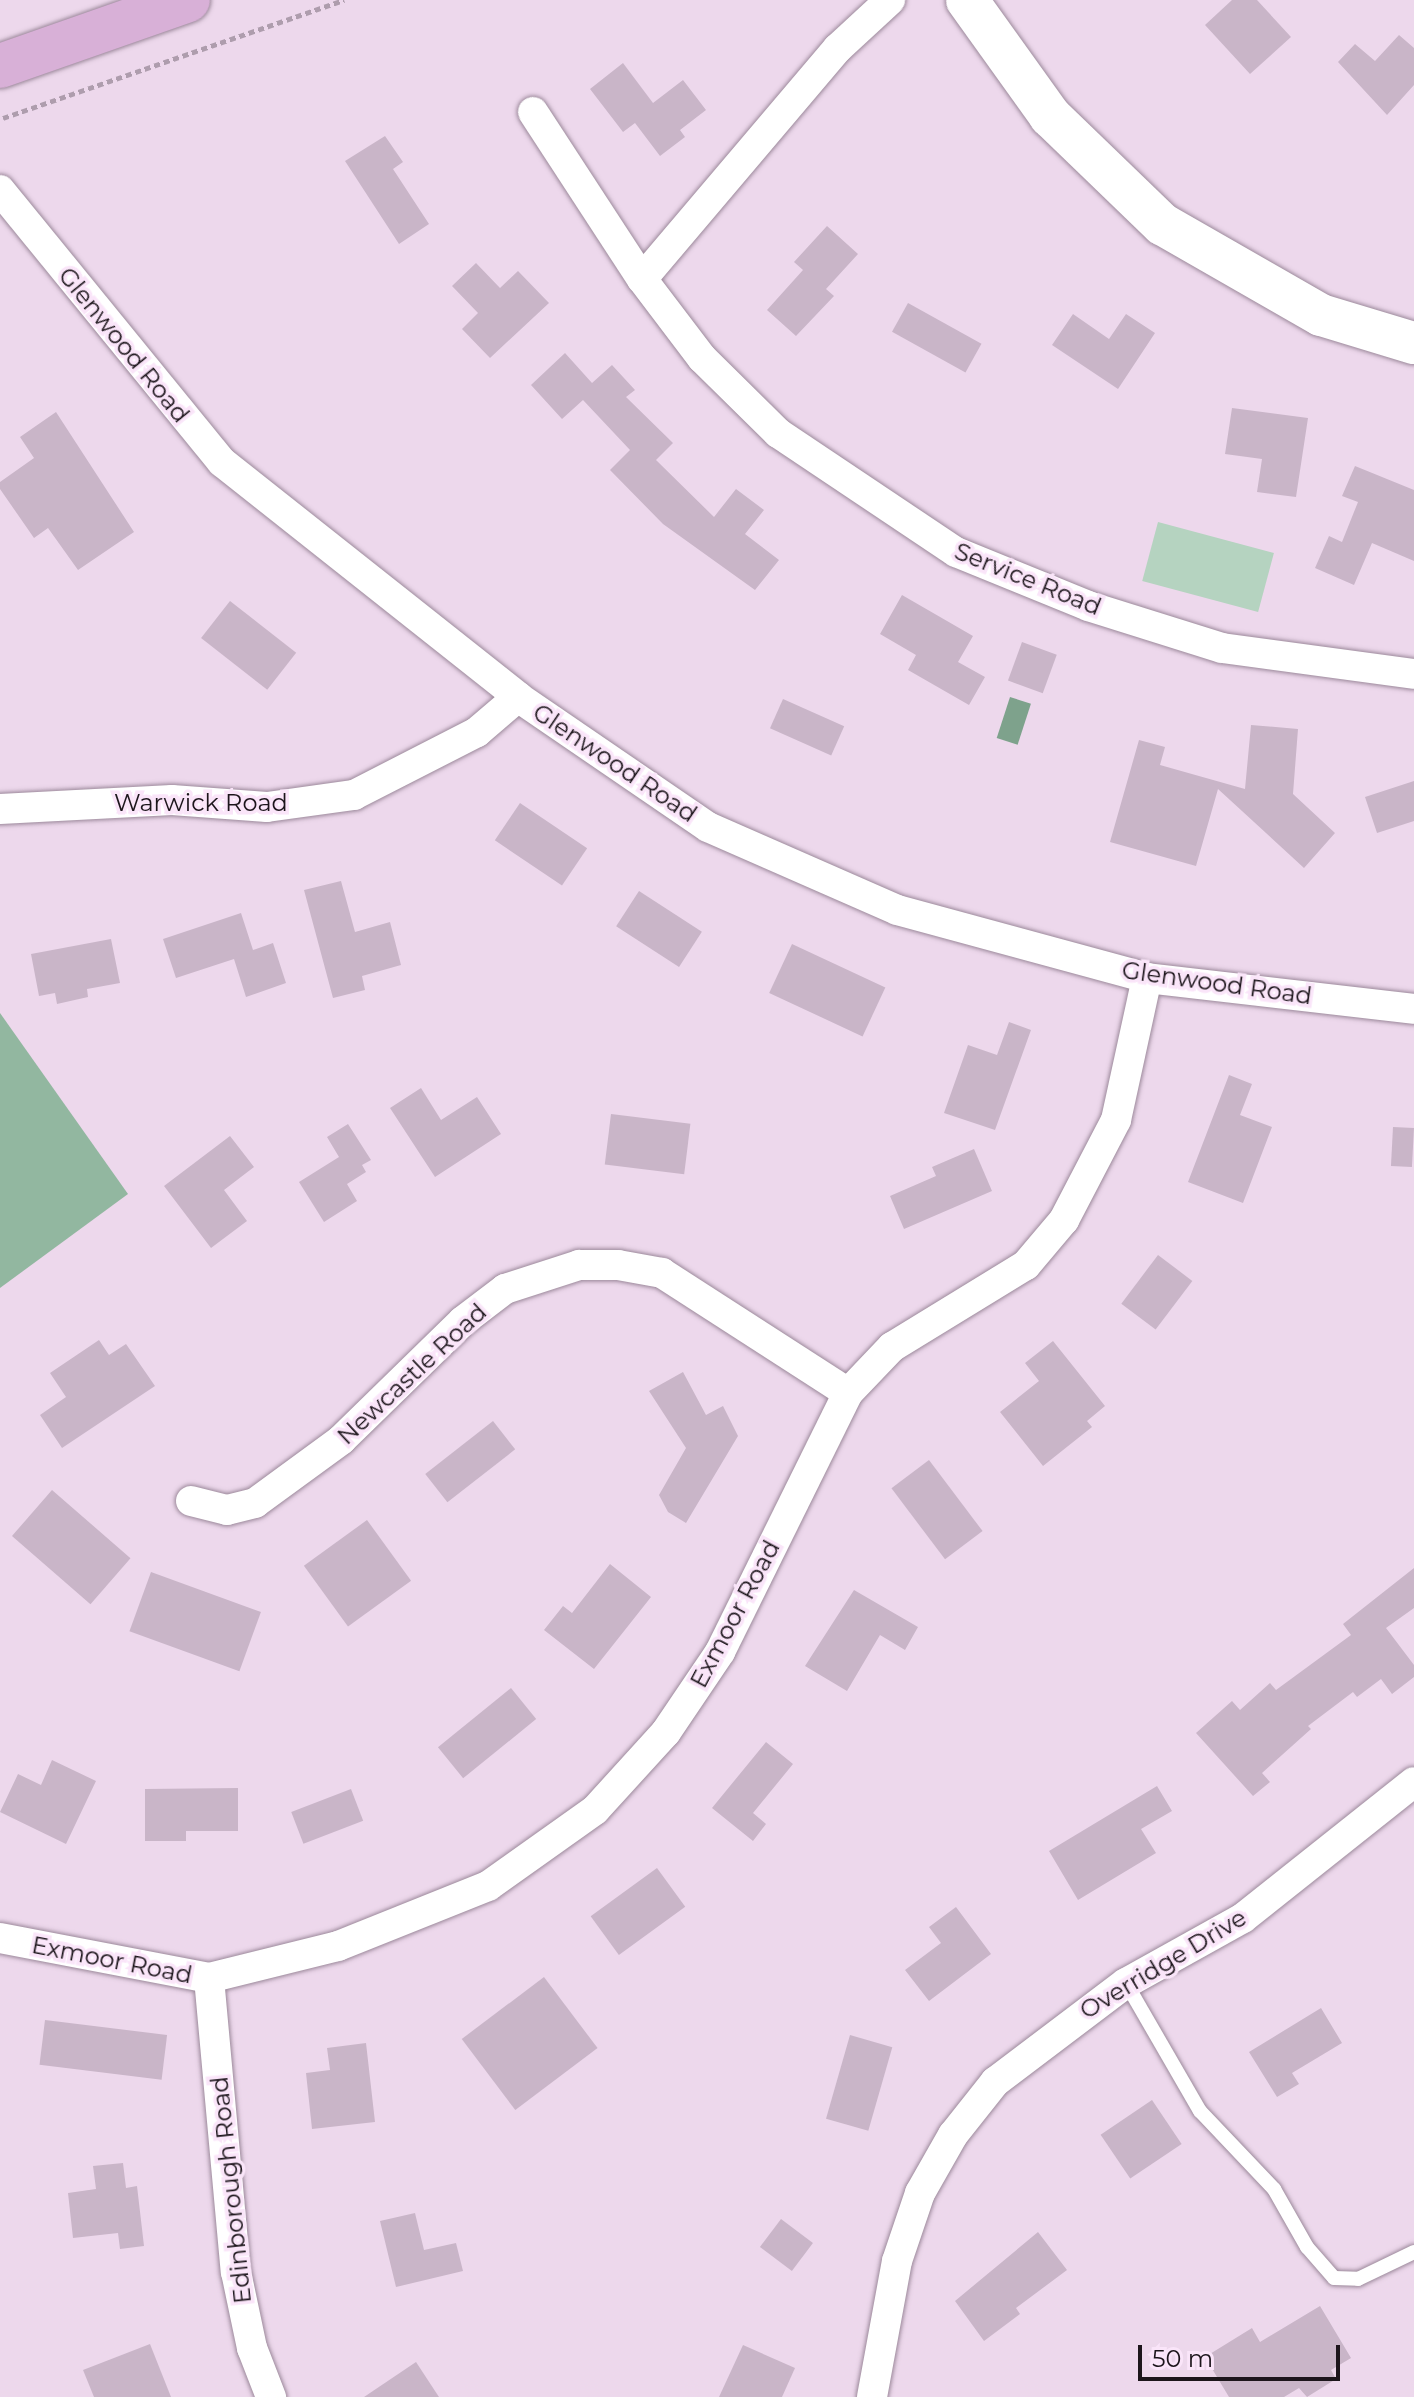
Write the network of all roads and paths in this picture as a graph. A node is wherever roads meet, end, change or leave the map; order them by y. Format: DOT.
graph roads {
  1 [pos="188,0"];
  2 [pos="344,0"];
  3 [pos="890,0"];
  4 [pos="967,0"];
  5 [pos="0,66"];
  6 [pos="533,112"];
  7 [pos="3,118"];
  8 [pos="0,190"];
  9 [pos="642,279"];
  10 [pos="1414,343"];
  11 [pos="1414,674"];
  12 [pos="518,697"];
  13 [pos="0,809"];
  14 [pos="1147,978"];
  15 [pos="1414,1009"];
  16 [pos="848,1393"];
  17 [pos="191,1501"];
  18 [pos="1414,1782"];
  19 [pos="0,1938"];
  20 [pos="209,1978"];
  21 [pos="1126,1983"];
  22 [pos="1414,2252"];
  23 [pos="271,2397"];
  24 [pos="872,2397"];
  1 -- 5 [label="main road"];
  2 -- 7 [label="path"];
  3 -- 9 [label="street"];
  4 -- 10 [label="street"];
  6 -- 9 [label="street, Service Road"];
  8 -- 12 [label="street, Glenwood Road"];
  9 -- 11 [label="street, Service Road"];
  12 -- 13 [label="street, Warwick Road"];
  12 -- 14 [label="street, Glenwood Road"];
  14 -- 15 [label="street, Glenwood Road"];
  14 -- 16 [label="street, Exmoor Road"];
  16 -- 17 [label="street, Newcastle Road"];
  16 -- 20 [label="street, Exmoor Road"];
  18 -- 21 [label="street, Overridge Drive"];
  19 -- 20 [label="street, Exmoor Road"];
  20 -- 23 [label="street, Edinborough Road"];
  21 -- 22 [label="lane"];
  21 -- 24 [label="street, Overridge Drive"];
}
